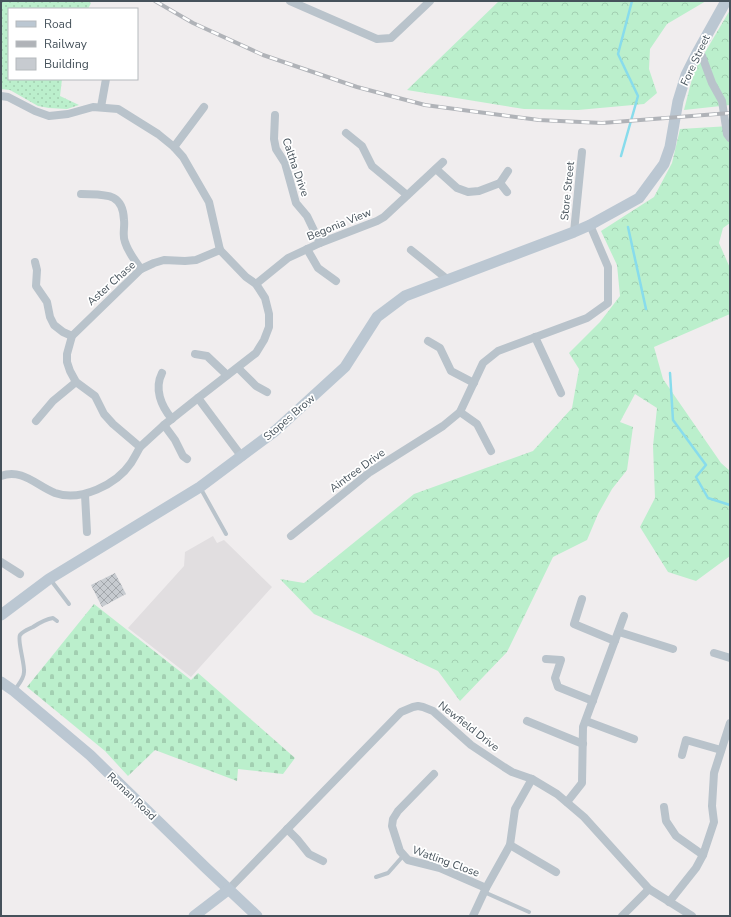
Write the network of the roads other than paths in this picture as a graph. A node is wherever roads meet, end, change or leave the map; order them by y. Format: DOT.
graph roads {
  1 [pos="290,1"];
  2 [pos="430,1"];
  3 [pos="726,1"];
  4 [pos="697,53"];
  5 [pos="106,80"];
  6 [pos="1,96"];
  7 [pos="101,107"];
  8 [pos="204,107"];
  9 [pos="276,115"];
  10 [pos="346,133"];
  11 [pos="730,138"];
  12 [pos="174,147"];
  13 [pos="582,152"];
  14 [pos="443,162"];
  15 [pos="436,168"];
  16 [pos="508,171"];
  17 [pos="500,183"];
  18 [pos="507,192"];
  19 [pos="81,194"];
  20 [pos="407,195"];
  21 [pos="590,225"];
  22 [pos="574,232"];
  23 [pos="320,243"];
  24 [pos="307,249"];
  25 [pos="220,250"];
  26 [pos="411,250"];
  27 [pos="35,262"];
  28 [pos="141,269"];
  29 [pos="447,279"];
  30 [pos="336,281"];
  31 [pos="256,284"];
  32 [pos="72,336"];
  33 [pos="535,337"];
  34 [pos="428,341"];
  35 [pos="195,354"];
  36 [pos="238,368"];
  37 [pos="162,373"];
  38 [pos="227,376"];
  39 [pos="76,382"];
  40 [pos="474,383"];
  41 [pos="267,392"];
  42 [pos="561,393"];
  43 [pos="198,398"];
  44 [pos="460,412"];
  45 [pos="172,419"];
  46 [pos="36,421"];
  47 [pos="164,425"];
  48 [pos="140,447"];
  49 [pos="491,451"];
  50 [pos="242,457"];
  51 [pos="187,459"];
  52 [pos="1,476"];
  53 [pos="200,487"];
  54 [pos="85,494"];
  55 [pos="87,532"];
  56 [pos="226,534"];
  57 [pos="291,536"];
  58 [pos="1,562"];
  59 [pos="20,574"];
  60 [pos="49,579"];
  61 [pos="582,599"];
  62 [pos="69,604"];
  63 [pos="1,615"];
  64 [pos="624,616"];
  65 [pos="58,621"];
  66 [pos="619,632"];
  67 [pos="615,641"];
  68 [pos="673,649"];
  69 [pos="714,653"];
  70 [pos="730,658"];
  71 [pos="546,659"];
  72 [pos="1,682"];
  73 [pos="14,691"];
  74 [pos="593,701"];
  75 [pos="586,721"];
  76 [pos="528,722"];
  77 [pos="730,723"];
  78 [pos="634,739"];
  79 [pos="583,744"];
  80 [pos="721,750"];
  81 [pos="682,755"];
  82 [pos="434,774"];
  83 [pos="532,779"];
  84 [pos="567,802"];
  85 [pos="664,807"];
  86 [pos="287,829"];
  87 [pos="510,845"];
  88 [pos="703,855"];
  89 [pos="403,856"];
  90 [pos="323,861"];
  91 [pos="556,872"];
  92 [pos="376,877"];
  93 [pos="649,889"];
  94 [pos="228,890"];
  95 [pos="485,890"];
  96 [pos="669,902"];
  97 [pos="529,912"];
  98 [pos="194,916"];
  99 [pos="257,916"];
  100 [pos="473,916"];
  101 [pos="622,916"];
  102 [pos="692,916"];
  1 -- 2 [label="street"];
  3 -- 4 [label="main road, Fore Street"];
  4 -- 11 [label="street"];
  4 -- 21 [label="main road, Fore Street"];
  5 -- 7 [label="street"];
  6 -- 7 [label="street"];
  7 -- 12 [label="street"];
  8 -- 12 [label="street"];
  9 -- 23 [label="street, Caltha Drive"];
  10 -- 20 [label="street"];
  12 -- 25 [label="street"];
  13 -- 22 [label="street, Store Street"];
  14 -- 15 [label="street, Begonia View"];
  15 -- 17 [label="street"];
  15 -- 20 [label="street, Begonia View"];
  16 -- 17 [label="street"];
  17 -- 18 [label="street"];
  19 -- 28 [label="street"];
  20 -- 23 [label="street, Begonia View"];
  21 -- 22 [label="main road, Stopes Brow"];
  21 -- 33 [label="street, Aintree Drive"];
  22 -- 29 [label="main road, Stopes Brow"];
  23 -- 24 [label="street, Begonia View"];
  24 -- 30 [label="street"];
  24 -- 31 [label="street, Begonia View"];
  25 -- 28 [label="street, Aster Chase"];
  25 -- 31 [label="street"];
  26 -- 29 [label="street"];
  27 -- 32 [label="street"];
  28 -- 32 [label="street, Aster Chase"];
  29 -- 50 [label="main road, Stopes Brow"];
  31 -- 36 [label="street"];
  32 -- 39 [label="street"];
  33 -- 40 [label="street, Aintree Drive"];
  33 -- 42 [label="street"];
  34 -- 40 [label="street"];
  35 -- 38 [label="street"];
  36 -- 38 [label="street"];
  36 -- 41 [label="street"];
  37 -- 45 [label="street"];
  38 -- 43 [label="street"];
  39 -- 46 [label="street"];
  39 -- 48 [label="street"];
  40 -- 44 [label="street, Aintree Drive"];
  43 -- 45 [label="street"];
  43 -- 50 [label="street"];
  44 -- 49 [label="street"];
  44 -- 57 [label="street, Aintree Drive"];
  45 -- 47 [label="street"];
  47 -- 48 [label="street"];
  47 -- 51 [label="street"];
  48 -- 54 [label="street"];
  50 -- 53 [label="main road, Stopes Brow"];
  52 -- 54 [label="street"];
  53 -- 56 [label="lane"];
  53 -- 60 [label="main road, Stopes Brow"];
  54 -- 55 [label="street"];
  58 -- 59 [label="street"];
  60 -- 62 [label="lane"];
  60 -- 63 [label="main road, Stopes Brow"];
  61 -- 67 [label="street"];
  64 -- 66 [label="street"];
  65 -- 73 [label="lane"];
  66 -- 67 [label="street"];
  66 -- 68 [label="street"];
  67 -- 74 [label="street"];
  69 -- 70 [label="street"];
  71 -- 74 [label="street"];
  72 -- 73 [label="main road, Roman Road"];
  73 -- 94 [label="main road, Roman Road"];
  74 -- 75 [label="street"];
  75 -- 78 [label="street"];
  75 -- 79 [label="street"];
  76 -- 79 [label="street"];
  77 -- 80 [label="street"];
  79 -- 84 [label="street"];
  80 -- 81 [label="street"];
  80 -- 88 [label="street"];
  82 -- 89 [label="street, Watling Close"];
  83 -- 84 [label="street, Newfield Drive"];
  83 -- 86 [label="street, Newfield Drive"];
  83 -- 87 [label="street"];
  84 -- 93 [label="street, Newfield Drive"];
  85 -- 88 [label="street"];
  86 -- 90 [label="street"];
  86 -- 94 [label="street, Newfield Drive"];
  87 -- 91 [label="street"];
  87 -- 95 [label="street"];
  88 -- 96 [label="street"];
  89 -- 92 [label="lane"];
  89 -- 95 [label="street, Watling Close"];
  93 -- 96 [label="street, Newfield Drive"];
  93 -- 101 [label="street"];
  94 -- 98 [label="main road"];
  94 -- 99 [label="main road, Roman Road"];
  95 -- 97 [label="lane"];
  95 -- 100 [label="street"];
  96 -- 102 [label="street, Newfield Drive"];
}
